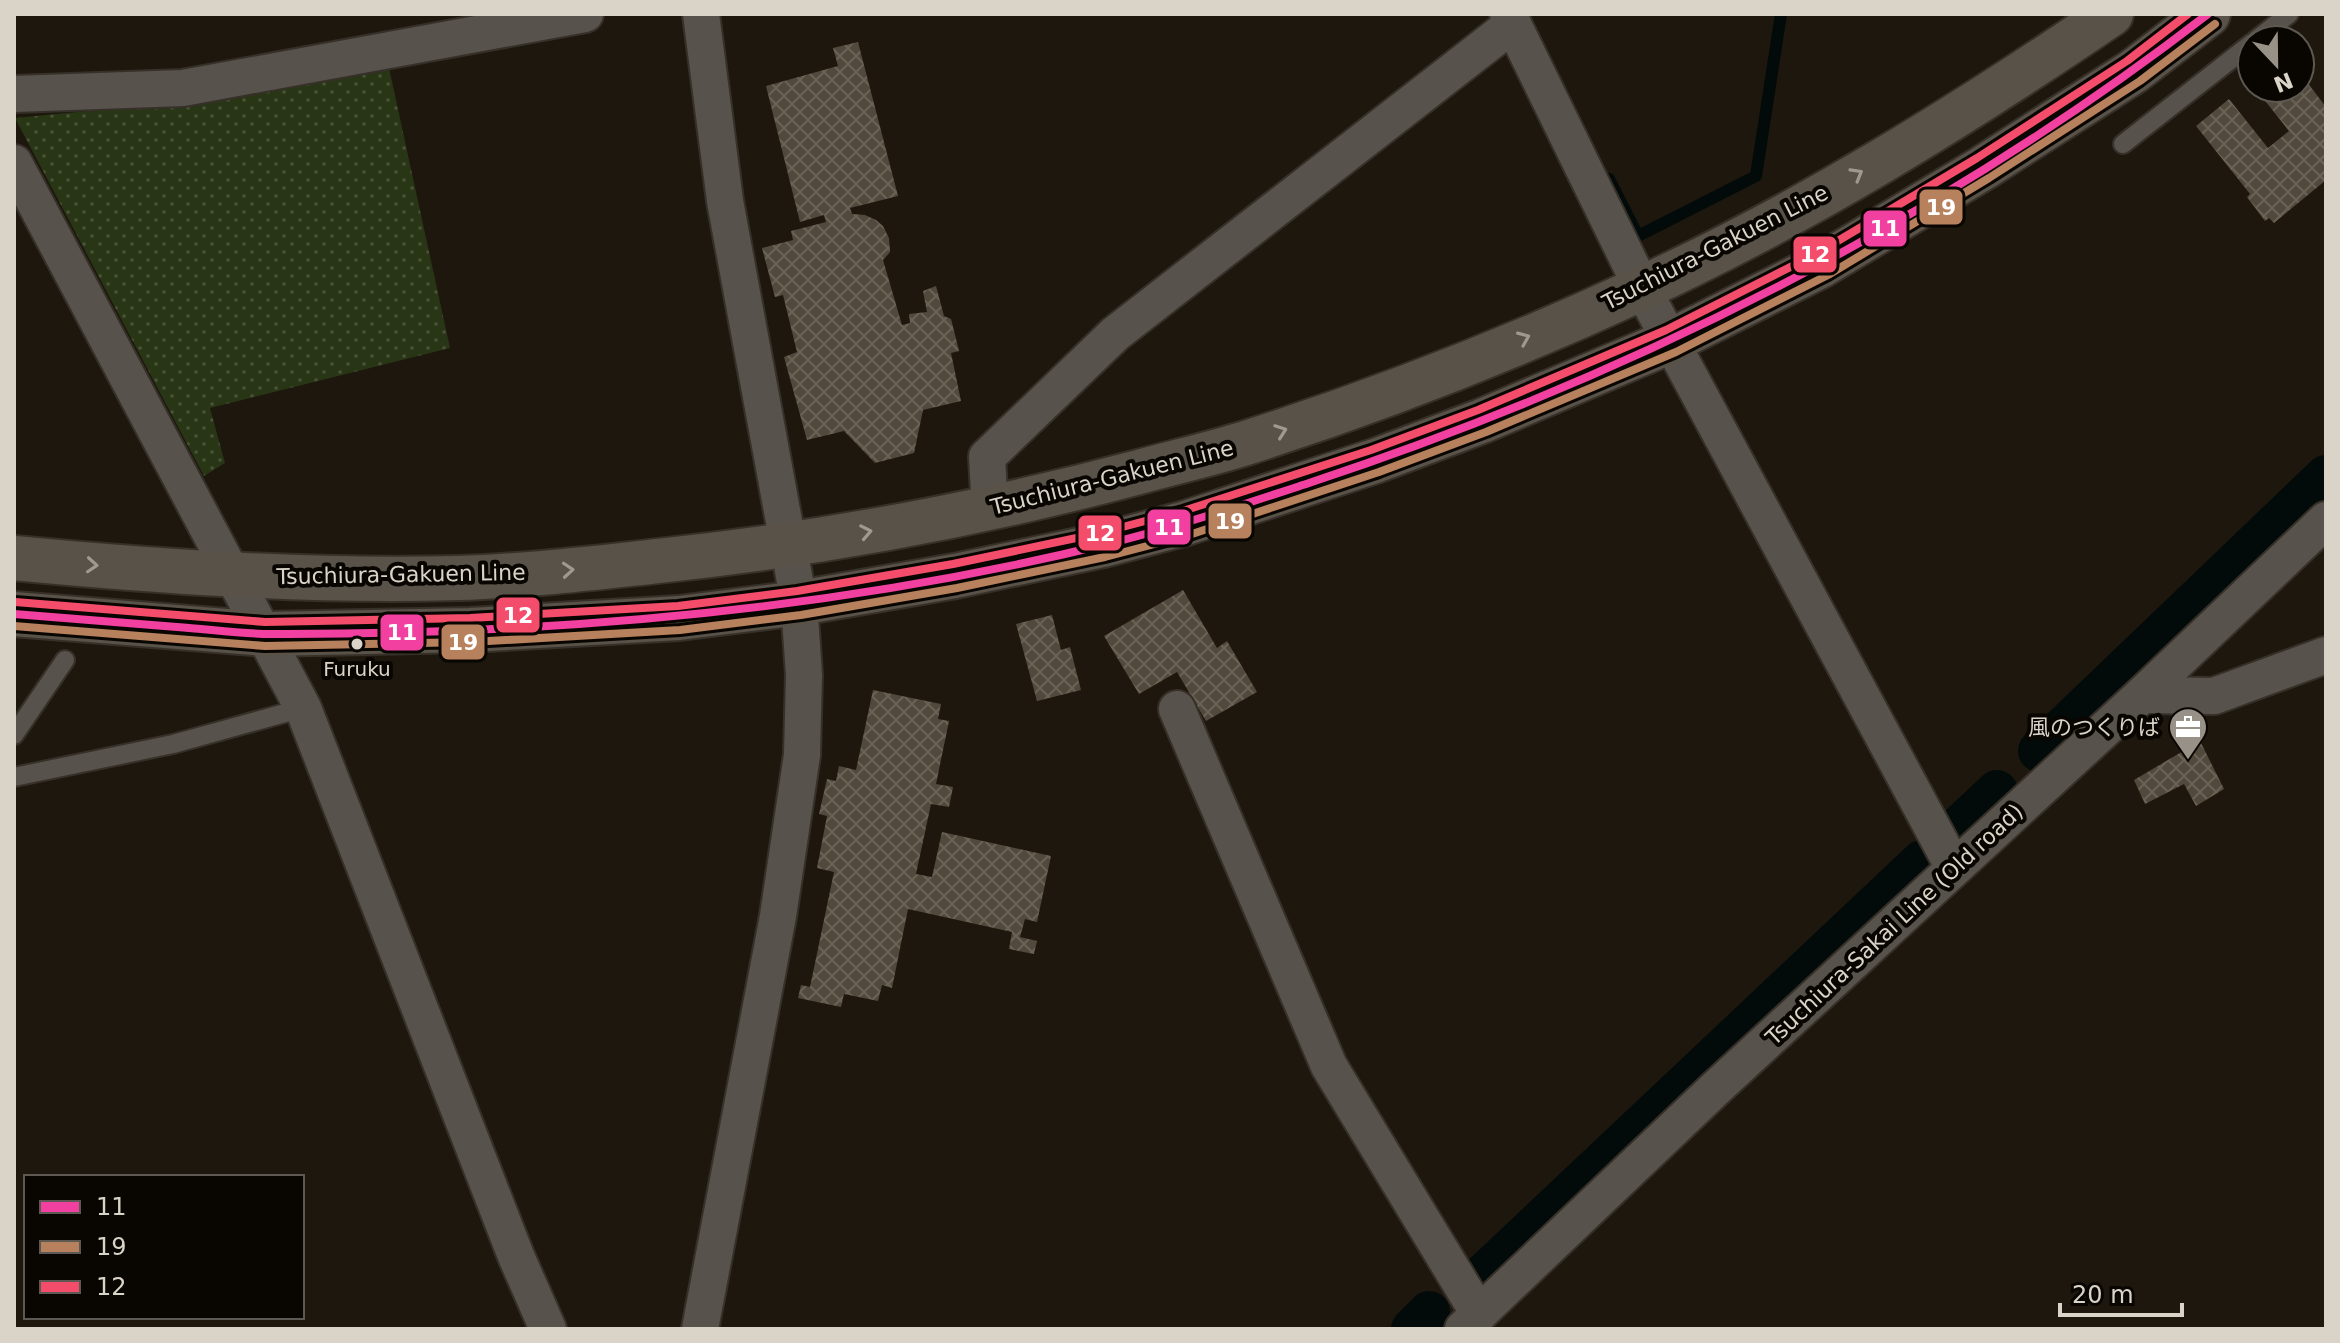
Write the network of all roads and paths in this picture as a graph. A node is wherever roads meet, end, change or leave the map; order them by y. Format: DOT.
graph roads {
  1 [pos="585,14"];
  2 [pos="701,14"];
  3 [pos="2111,14"];
  4 [pos="2208,14"];
  5 [pos="1510,19"];
  6 [pos="2236,56"];
  7 [pos="14,94"];
  8 [pos="2123,144"];
  9 [pos="14,163"];
  10 [pos="1642,288"];
  11 [pos="1671,341"];
  12 [pos="990,509"];
  13 [pos="2326,520"];
  14 [pos="789,546"];
  15 [pos="14,558"];
  16 [pos="232,573"];
  17 [pos="799,603"];
  18 [pos="14,614"];
  19 [pos="265,634"];
  20 [pos="2326,655"];
  21 [pos="65,660"];
  22 [pos="2142,695"];
  23 [pos="303,708"];
  24 [pos="1177,709"];
  25 [pos="14,735"];
  26 [pos="14,777"];
  27 [pos="1954,868"];
  28 [pos="1471,1321"];
  29 [pos="548,1329"];
  30 [pos="700,1329"];
  1 -- 7 [label="street"];
  2 -- 14 [label="street"];
  10 -- 3 [label="main road, Tsuchiura-Gakuen Line, one-way"];
  4 -- 11 [label="main road"];
  5 -- 10 [label="street"];
  5 -- 12 [label="street"];
  6 -- 8 [label="lane"];
  9 -- 16 [label="street"];
  10 -- 11 [label="street"];
  12 -- 10 [label="main road, Tsuchiura-Gakuen Line, one-way"];
  11 -- 17 [label="main road"];
  11 -- 27 [label="street"];
  14 -- 12 [label="main road, Tsuchiura-Gakuen Line, one-way"];
  13 -- 22 [label="street, Tsuchiura-Sakai Line (Old road)"];
  16 -- 14 [label="main road, Tsuchiura-Gakuen Line, one-way"];
  14 -- 17 [label="street"];
  15 -- 16 [label="main road, Tsuchiura-Gakuen Line, one-way"];
  16 -- 19 [label="street"];
  17 -- 19 [label="main road"];
  17 -- 30 [label="street"];
  18 -- 19 [label="main road"];
  19 -- 23 [label="street"];
  20 -- 22 [label="street"];
  21 -- 25 [label="lane"];
  22 -- 27 [label="street, Tsuchiura-Sakai Line (Old road)"];
  23 -- 26 [label="lane"];
  23 -- 29 [label="street"];
  24 -- 28 [label="street"];
  27 -- 28 [label="street, Tsuchiura-Sakai Line (Old road)"];
}
